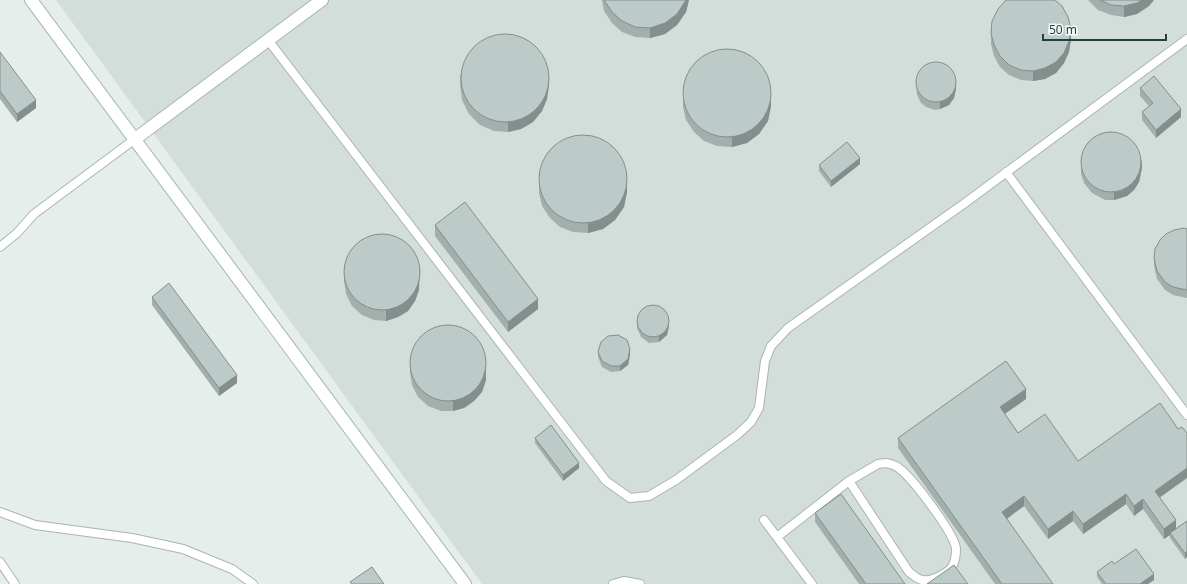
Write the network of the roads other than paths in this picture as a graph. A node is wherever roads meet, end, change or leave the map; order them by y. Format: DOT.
graph roads {
  1 [pos="31,0"];
  2 [pos="322,0"];
  3 [pos="1187,38"];
  4 [pos="268,40"];
  5 [pos="135,139"];
  6 [pos="1006,172"];
  7 [pos="2,245"];
  8 [pos="1187,415"];
  9 [pos="849,481"];
  10 [pos="0,512"];
  11 [pos="764,520"];
  12 [pos="777,537"];
  13 [pos="0,562"];
  14 [pos="15,584"];
  15 [pos="253,584"];
  16 [pos="465,584"];
  17 [pos="613,584"];
  18 [pos="640,584"];
  19 [pos="812,584"];
  1 -- 5 [label="street"];
  2 -- 4 [label="street"];
  3 -- 6 [label="lane"];
  4 -- 5 [label="street"];
  4 -- 6 [label="lane"];
  5 -- 7 [label="lane"];
  5 -- 16 [label="street"];
  6 -- 8 [label="lane"];
  9 -- 9 [label="lane"];
  9 -- 12 [label="lane"];
  10 -- 15 [label="lane"];
  11 -- 12 [label="lane"];
  12 -- 19 [label="lane"];
  13 -- 14 [label="lane"];
  17 -- 18 [label="lane"];
}
